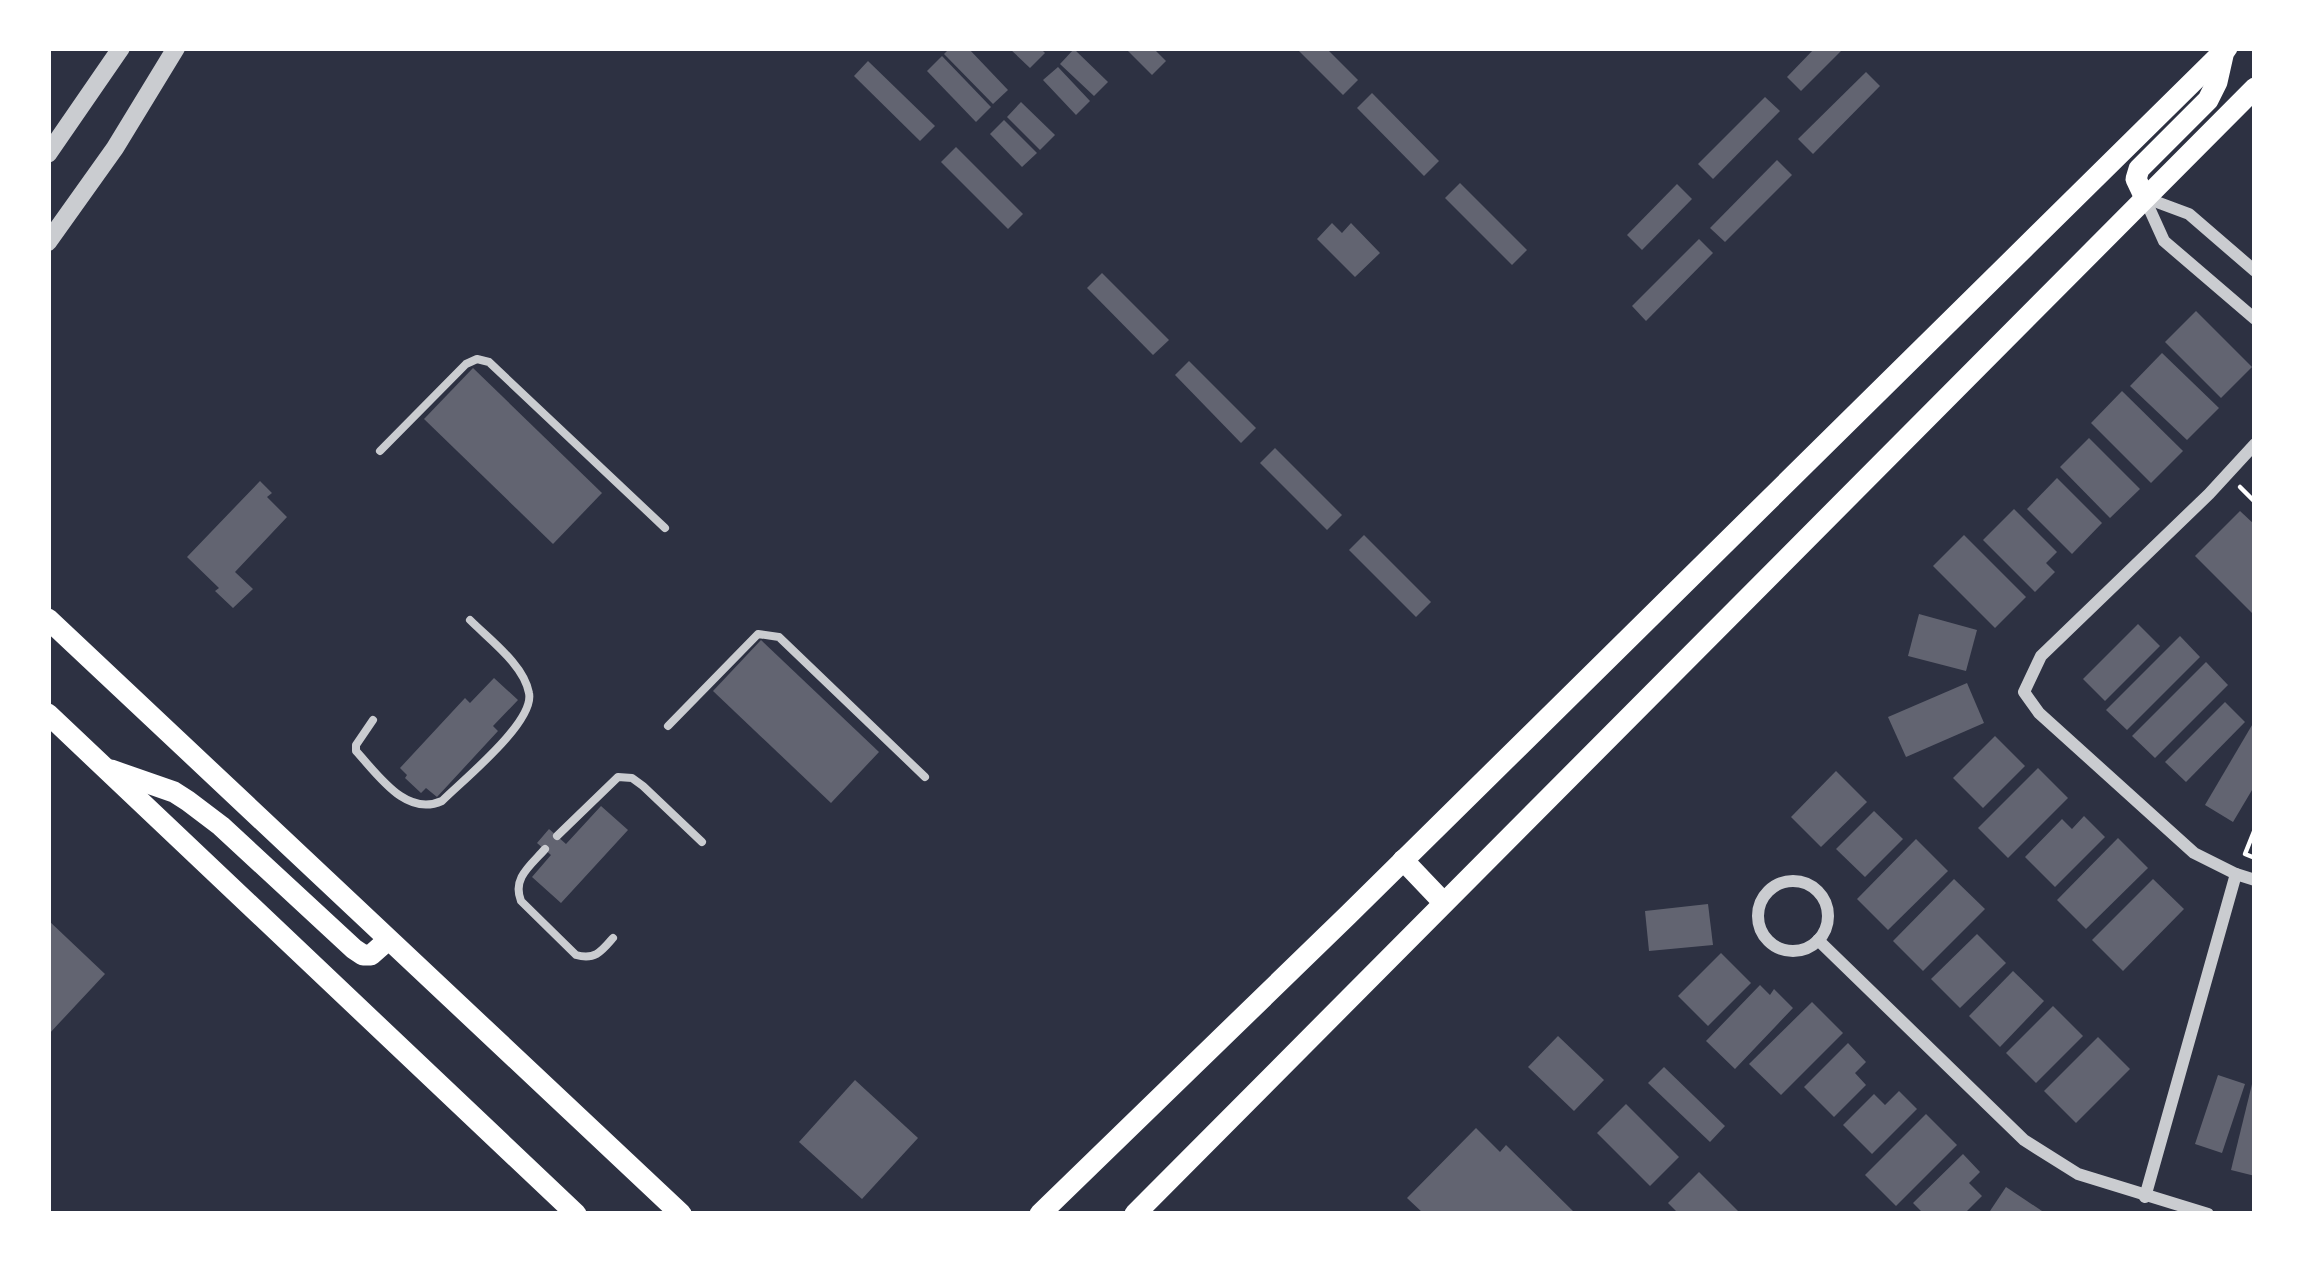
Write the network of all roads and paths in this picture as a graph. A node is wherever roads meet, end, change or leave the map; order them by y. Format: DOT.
graph roads {
  1 [pos="121,48"];
  2 [pos="176,48"];
  3 [pos="2225,49"];
  4 [pos="2255,88"];
  5 [pos="48,154"];
  6 [pos="2145,198"];
  7 [pos="48,242"];
  8 [pos="2255,271"];
  9 [pos="2255,319"];
  10 [pos="2255,444"];
  11 [pos="380,452"];
  12 [pos="665,529"];
  13 [pos="48,619"];
  14 [pos="470,620"];
  15 [pos="48,714"];
  16 [pos="373,720"];
  17 [pos="668,726"];
  18 [pos="105,768"];
  19 [pos="925,777"];
  20 [pos="2255,829"];
  21 [pos="557,836"];
  22 [pos="702,842"];
  23 [pos="544,850"];
  24 [pos="2255,857"];
  25 [pos="1403,860"];
  26 [pos="2236,874"];
  27 [pos="2255,880"];
  28 [pos="1443,902"];
  29 [pos="613,938"];
  30 [pos="388,940"];
  31 [pos="1818,940"];
  32 [pos="2145,1196"];
  33 [pos="576,1214"];
  34 [pos="680,1214"];
  35 [pos="1040,1214"];
  36 [pos="1135,1214"];
  37 [pos="2208,1214"];
  1 -- 5 [label="street"];
  2 -- 7 [label="street"];
  3 -- 6 [label="main road"];
  3 -- 25 [label="main road"];
  4 -- 6 [label="main road"];
  6 -- 8 [label="street"];
  6 -- 9 [label="street"];
  6 -- 28 [label="main road"];
  10 -- 26 [label="street"];
  11 -- 12 [label="lane"];
  13 -- 30 [label="main road"];
  14 -- 16 [label="lane"];
  15 -- 18 [label="main road"];
  17 -- 19 [label="lane"];
  18 -- 30 [label="main road"];
  18 -- 33 [label="main road"];
  20 -- 24 [label="path"];
  21 -- 22 [label="lane"];
  23 -- 29 [label="lane"];
  25 -- 28 [label="main road"];
  25 -- 35 [label="main road"];
  26 -- 27 [label="street"];
  26 -- 32 [label="street"];
  28 -- 36 [label="main road"];
  30 -- 34 [label="main road"];
  31 -- 31 [label="street"];
  31 -- 32 [label="street"];
  32 -- 37 [label="street"];
}
